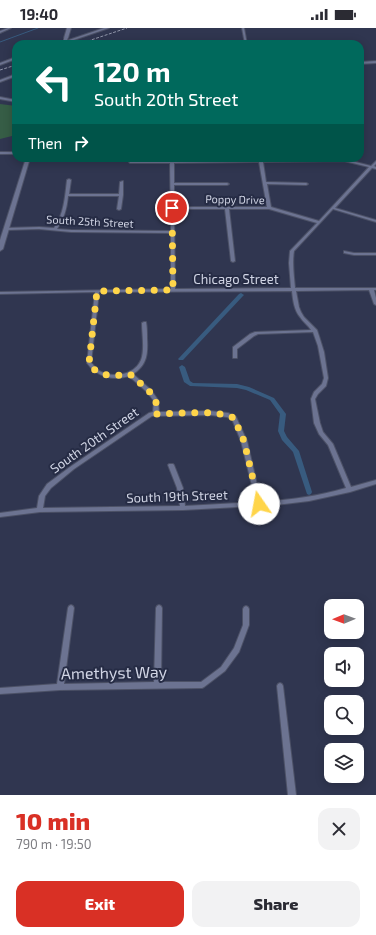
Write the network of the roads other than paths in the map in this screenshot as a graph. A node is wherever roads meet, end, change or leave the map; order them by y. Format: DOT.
graph roads {
  1 [pos="10,28"];
  2 [pos="69,28"];
  3 [pos="107,28"];
  4 [pos="243,28"];
  5 [pos="1,31"];
  6 [pos="65,40"];
  7 [pos="71,40"];
  8 [pos="245,40"];
  9 [pos="12,60"];
  10 [pos="364,62"];
  11 [pos="376,62"];
  12 [pos="0,64"];
  13 [pos="12,77"];
  14 [pos="0,81"];
  15 [pos="0,98"];
  16 [pos="12,100"];
  17 [pos="0,153"];
  18 [pos="12,153"];
  19 [pos="27,162"];
  20 [pos="131,162"];
  21 [pos="172,162"];
  22 [pos="261,162"];
  23 [pos="351,162"];
  24 [pos="376,162"];
  25 [pos="373,168"];
  26 [pos="69,180"];
  27 [pos="122,182"];
  28 [pos="265,183"];
  29 [pos="172,184"];
  30 [pos="227,184"];
  31 [pos="306,184"];
  32 [pos="67,195"];
  33 [pos="121,195"];
  34 [pos="172,208"];
  35 [pos="227,208"];
  36 [pos="269,208"];
  37 [pos="332,208"];
  38 [pos="119,209"];
  39 [pos="376,221"];
  40 [pos="320,222"];
  41 [pos="6,228"];
  42 [pos="55,229"];
  43 [pos="172,232"];
  44 [pos="0,249"];
  45 [pos="345,252"];
  46 [pos="376,254"];
  47 [pos="233,261"];
  48 [pos="294,289"];
  49 [pos="374,289"];
  50 [pos="173,290"];
  51 [pos="97,291"];
  52 [pos="0,293"];
  53 [pos="376,304"];
  54 [pos="144,323"];
  55 [pos="315,331"];
  56 [pos="235,357"];
  57 [pos="130,374"];
  58 [pos="156,414"];
  59 [pos="171,465"];
  60 [pos="376,482"];
  61 [pos="350,490"];
  62 [pos="259,504"];
  63 [pos="183,508"];
  64 [pos="40,510"];
  65 [pos="0,515"];
  66 [pos="72,608"];
  67 [pos="159,608"];
  68 [pos="246,609"];
  69 [pos="157,685"];
  70 [pos="280,686"];
  71 [pos="60,687"];
  72 [pos="0,691"];
  73 [pos="292,795"];
  1 -- 5 [label="street"];
  2 -- 6 [label="main road, bridge"];
  3 -- 7 [label="main road"];
  4 -- 8 [label="street"];
  9 -- 12 [label="main road"];
  10 -- 11 [label="main road"];
  13 -- 14 [label="main road"];
  15 -- 16 [label="main road"];
  17 -- 18 [label="street"];
  19 -- 41 [label="main road"];
  20 -- 21 [label="street"];
  21 -- 29 [label="street"];
  22 -- 28 [label="street"];
  23 -- 25 [label="street"];
  24 -- 25 [label="street"];
  25 -- 37 [label="street"];
  26 -- 32 [label="street"];
  27 -- 33 [label="street"];
  28 -- 31 [label="street"];
  28 -- 36 [label="street"];
  29 -- 30 [label="street"];
  29 -- 34 [label="street"];
  32 -- 33 [label="street"];
  32 -- 42 [label="street"];
  33 -- 38 [label="street"];
  34 -- 35 [label="street, Poppy Drive"];
  34 -- 43 [label="street"];
  35 -- 36 [label="street, Poppy Drive"];
  35 -- 47 [label="street"];
  36 -- 40 [label="street, Poppy Drive"];
  37 -- 39 [label="street"];
  37 -- 40 [label="street"];
  40 -- 48 [label="street"];
  41 -- 42 [label="street, South 25th Street"];
  41 -- 44 [label="main road"];
  42 -- 43 [label="street, South 25th Street"];
  43 -- 50 [label="street"];
  45 -- 46 [label="street"];
  48 -- 49 [label="street, Chicago Street"];
  48 -- 50 [label="street, Chicago Street"];
  48 -- 55 [label="street"];
  49 -- 53 [label="street"];
  50 -- 51 [label="street, Chicago Street"];
  51 -- 52 [label="street, Chicago Street"];
  51 -- 57 [label="street"];
  54 -- 57 [label="street"];
  55 -- 56 [label="street"];
  55 -- 61 [label="street"];
  57 -- 58 [label="street"];
  58 -- 62 [label="street, South 20th Street"];
  58 -- 64 [label="street, South 20th Street"];
  59 -- 63 [label="street"];
  60 -- 61 [label="street, South 19th Street"];
  61 -- 62 [label="street, South 19th Street"];
  62 -- 63 [label="street, South 19th Street"];
  63 -- 64 [label="street, South 19th Street"];
  64 -- 65 [label="street, South 19th Street"];
  66 -- 71 [label="street"];
  67 -- 69 [label="street"];
  68 -- 69 [label="street, Amethyst Way"];
  69 -- 71 [label="street, Amethyst Way"];
  70 -- 73 [label="street"];
  71 -- 72 [label="street, Amethyst Way"];
}
